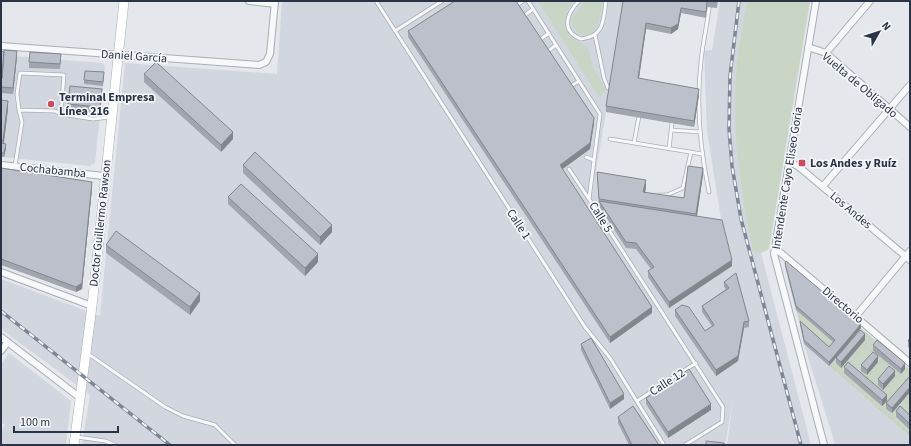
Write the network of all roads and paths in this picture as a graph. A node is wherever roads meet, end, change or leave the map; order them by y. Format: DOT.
graph roads {
  1 [pos="124,1"];
  2 [pos="249,1"];
  3 [pos="376,1"];
  4 [pos="442,1"];
  5 [pos="523,1"];
  6 [pos="528,1"];
  7 [pos="579,1"];
  8 [pos="606,1"];
  9 [pos="710,1"];
  10 [pos="816,1"];
  11 [pos="870,1"];
  12 [pos="275,2"];
  13 [pos="517,5"];
  14 [pos="533,9"];
  15 [pos="524,16"];
  16 [pos="395,31"];
  17 [pos="549,33"];
  18 [pos="595,35"];
  19 [pos="540,39"];
  20 [pos="556,45"];
  21 [pos="1,46"];
  22 [pos="808,47"];
  23 [pos="548,51"];
  24 [pos="826,52"];
  25 [pos="118,55"];
  26 [pos="579,80"];
  27 [pos="910,85"];
  28 [pos="571,86"];
  29 [pos="608,88"];
  30 [pos="19,110"];
  31 [pos="889,110"];
  32 [pos="62,114"];
  33 [pos="639,116"];
  34 [pos="111,117"];
  35 [pos="672,123"];
  36 [pos="910,127"];
  37 [pos="671,130"];
  38 [pos="700,132"];
  39 [pos="610,139"];
  40 [pos="634,143"];
  41 [pos="669,149"];
  42 [pos="691,152"];
  43 [pos="702,154"];
  44 [pos="586,158"];
  45 [pos="594,160"];
  46 [pos="790,162"];
  47 [pos="1,165"];
  48 [pos="15,167"];
  49 [pos="569,169"];
  50 [pos="104,176"];
  51 [pos="823,186"];
  52 [pos="709,192"];
  53 [pos="654,194"];
  54 [pos="589,199"];
  55 [pos="775,248"];
  56 [pos="909,256"];
  57 [pos="1,272"];
  58 [pos="92,306"];
  59 [pos="856,316"];
  60 [pos="876,333"];
  61 [pos="1,337"];
  62 [pos="8,342"];
  63 [pos="865,346"];
  64 [pos="1,352"];
  65 [pos="85,352"];
  66 [pos="836,360"];
  67 [pos="882,360"];
  68 [pos="696,363"];
  69 [pos="910,363"];
  70 [pos="850,364"];
  71 [pos="845,369"];
  72 [pos="899,374"];
  73 [pos="840,375"];
  74 [pos="863,375"];
  75 [pos="867,378"];
  76 [pos="910,379"];
  77 [pos="884,392"];
  78 [pos="80,396"];
  79 [pos="910,398"];
  80 [pos="892,399"];
  81 [pos="637,401"];
  82 [pos="892,419"];
  83 [pos="910,435"];
  84 [pos="75,441"];
  85 [pos="115,445"];
  86 [pos="235,445"];
  87 [pos="664,445"];
  88 [pos="685,445"];
  89 [pos="824,445"];
  1 -- 25 [label="street, Doctor Guillermo Rawson"];
  2 -- 12 [label="street"];
  3 -- 16 [label="lane, Calle 1"];
  4 -- 16 [label="lane"];
  5 -- 13 [label="lane"];
  6 -- 14 [label="lane, Calle 5"];
  7 -- 18 [label="lane"];
  8 -- 18 [label="lane"];
  9 -- 38 [label="lane"];
  10 -- 22 [label="street, Intendente Cayo Eliseo Goria"];
  11 -- 24 [label="street"];
  12 -- 25 [label="street, Daniel García"];
  14 -- 15 [label="lane"];
  14 -- 17 [label="lane, Calle 5"];
  16 -- 81 [label="lane, Calle 1"];
  17 -- 19 [label="lane"];
  17 -- 20 [label="lane, Calle 5"];
  18 -- 29 [label="lane"];
  20 -- 23 [label="lane"];
  20 -- 26 [label="lane, Calle 5"];
  21 -- 25 [label="street, Daniel García"];
  22 -- 24 [label="street, Vuelta de Obligado"];
  22 -- 46 [label="street, Intendente Cayo Eliseo Goria"];
  24 -- 31 [label="street, Vuelta de Obligado"];
  25 -- 34 [label="street, Doctor Guillermo Rawson"];
  26 -- 28 [label="lane"];
  26 -- 45 [label="lane, Calle 5"];
  27 -- 31 [label="street"];
  30 -- 32 [label="lane"];
  30 -- 32 [label="lane"];
  30 -- 48 [label="lane"];
  31 -- 36 [label="street, Vuelta de Obligado"];
  31 -- 51 [label="street"];
  32 -- 34 [label="lane"];
  33 -- 40 [label="lane"];
  34 -- 50 [label="street, Doctor Guillermo Rawson"];
  35 -- 37 [label="lane"];
  37 -- 38 [label="lane"];
  37 -- 41 [label="lane"];
  38 -- 43 [label="lane"];
  39 -- 40 [label="lane"];
  40 -- 41 [label="lane"];
  41 -- 42 [label="lane"];
  42 -- 43 [label="lane"];
  42 -- 53 [label="lane"];
  43 -- 52 [label="lane"];
  44 -- 45 [label="lane"];
  45 -- 54 [label="lane, Calle 5"];
  46 -- 51 [label="street, Los Andes"];
  46 -- 55 [label="street, Intendente Cayo Eliseo Goria"];
  47 -- 48 [label="street, Cochabamba"];
  48 -- 50 [label="street, Cochabamba"];
  49 -- 54 [label="lane"];
  50 -- 58 [label="street, Doctor Guillermo Rawson"];
  51 -- 56 [label="street, Los Andes"];
  54 -- 68 [label="lane, Calle 5"];
  55 -- 59 [label="street, Directorio"];
  55 -- 89 [label="street, Intendente Cayo Eliseo Goria"];
  56 -- 59 [label="street"];
  57 -- 58 [label="street"];
  58 -- 65 [label="street, Doctor Guillermo Rawson"];
  59 -- 60 [label="street, Directorio"];
  60 -- 63 [label="path"];
  60 -- 69 [label="street, Directorio"];
  61 -- 62 [label="street"];
  62 -- 64 [label="street"];
  62 -- 78 [label="street"];
  63 -- 67 [label="path"];
  63 -- 70 [label="path"];
  65 -- 78 [label="street, Doctor Guillermo Rawson"];
  65 -- 86 [label="lane"];
  66 -- 73 [label="path"];
  67 -- 72 [label="path"];
  67 -- 75 [label="path"];
  68 -- 81 [label="lane, Calle 12"];
  68 -- 88 [label="lane, Calle 5"];
  71 -- 73 [label="path"];
  72 -- 76 [label="path"];
  72 -- 77 [label="path"];
  73 -- 82 [label="path"];
  74 -- 75 [label="path"];
  75 -- 77 [label="path"];
  77 -- 80 [label="path"];
  78 -- 84 [label="street, Doctor Guillermo Rawson"];
  79 -- 82 [label="path"];
  81 -- 87 [label="lane, Calle 1"];
  82 -- 83 [label="path"];
  84 -- 85 [label="lane"];
}
